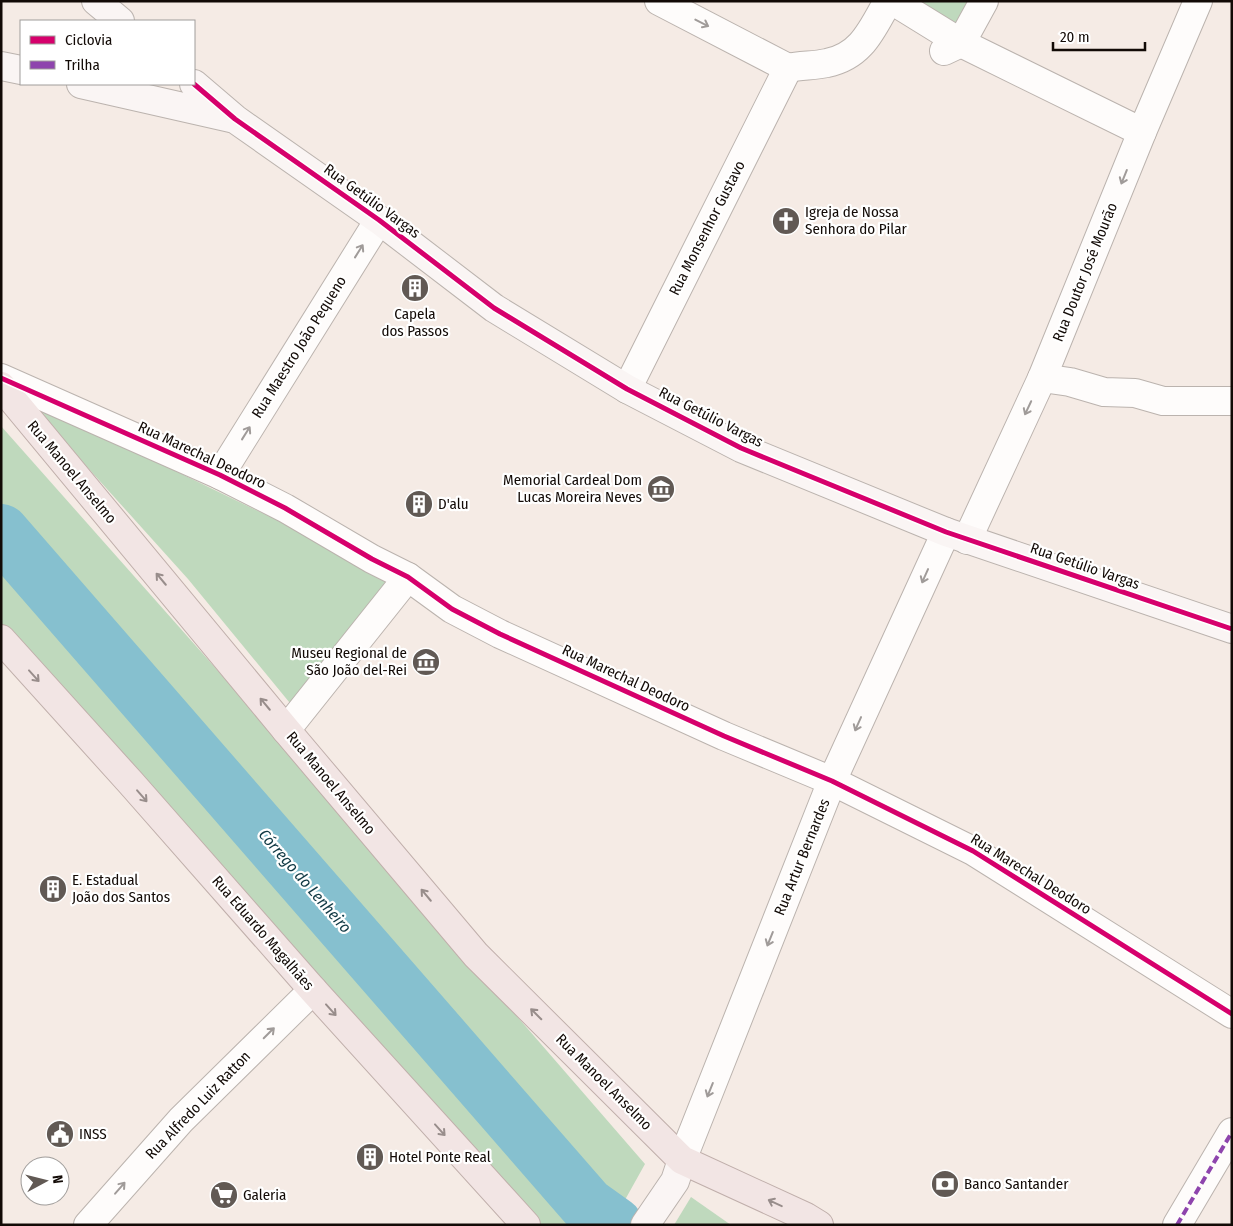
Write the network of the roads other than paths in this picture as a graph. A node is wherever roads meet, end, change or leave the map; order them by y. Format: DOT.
graph roads {
  1 [pos="96,1"];
  2 [pos="658,1"];
  3 [pos="888,1"];
  4 [pos="893,1"];
  5 [pos="984,1"];
  6 [pos="1198,1"];
  7 [pos="119,20"];
  8 [pos="952,47"];
  9 [pos="1,66"];
  10 [pos="788,68"];
  11 [pos="20,70"];
  12 [pos="85,85"];
  13 [pos="195,85"];
  14 [pos="235,119"];
  15 [pos="1142,132"];
  16 [pos="379,220"];
  17 [pos="1,378"];
  18 [pos="1042,378"];
  19 [pos="1,386"];
  20 [pos="626,389"];
  21 [pos="1232,401"];
  22 [pos="220,475"];
  23 [pos="956,536"];
  24 [pos="408,577"];
  25 [pos="1232,629"];
  26 [pos="1,639"];
  27 [pos="286,730"];
  28 [pos="832,781"];
  29 [pos="313,990"];
  30 [pos="1232,1014"];
  31 [pos="1232,1132"];
  32 [pos="679,1171"];
  33 [pos="88,1225"];
  34 [pos="526,1225"];
  35 [pos="645,1225"];
  36 [pos="819,1225"];
  37 [pos="1177,1225"];
  1 -- 7 [label="street"];
  2 -- 10 [label="street, one-way"];
  3 -- 10 [label="street"];
  4 -- 8 [label="street"];
  5 -- 8 [label="street"];
  6 -- 15 [label="street, Rua Doutor José Mourão"];
  8 -- 15 [label="street"];
  9 -- 11 [label="street"];
  10 -- 20 [label="street, Rua Monsenhor Gustavo"];
  12 -- 14 [label="street"];
  13 -- 14 [label="street, Rua Getúlio Vargas"];
  14 -- 16 [label="street, Rua Getúlio Vargas"];
  15 -- 18 [label="street, Rua Doutor José Mourão, one-way"];
  16 -- 20 [label="street, Rua Getúlio Vargas"];
  22 -- 16 [label="street, Rua Maestro João Pequeno, one-way"];
  17 -- 22 [label="street, Rua Marechal Deodoro"];
  18 -- 21 [label="street"];
  18 -- 23 [label="street, Rua Doutor José Mourão, one-way"];
  27 -- 19 [label="highway, Rua Manoel Anselmo, one-way"];
  20 -- 23 [label="street, Rua Getúlio Vargas"];
  22 -- 24 [label="street, Rua Marechal Deodoro"];
  23 -- 25 [label="street, Rua Getúlio Vargas"];
  23 -- 28 [label="street, Rua Artur Bernardes, one-way"];
  24 -- 27 [label="street"];
  24 -- 28 [label="street, Rua Marechal Deodoro"];
  26 -- 29 [label="highway, Rua Eduardo Magalhães, one-way"];
  32 -- 27 [label="highway, Rua Manoel Anselmo, one-way"];
  28 -- 30 [label="street, Rua Marechal Deodoro"];
  28 -- 32 [label="street, Rua Artur Bernardes, one-way"];
  33 -- 29 [label="street, Rua Alfredo Luiz Ratton, one-way"];
  29 -- 34 [label="highway, Rua Eduardo Magalhães, one-way"];
  31 -- 37 [label="street"];
  32 -- 35 [label="street"];
  36 -- 32 [label="highway, one-way"];
}
